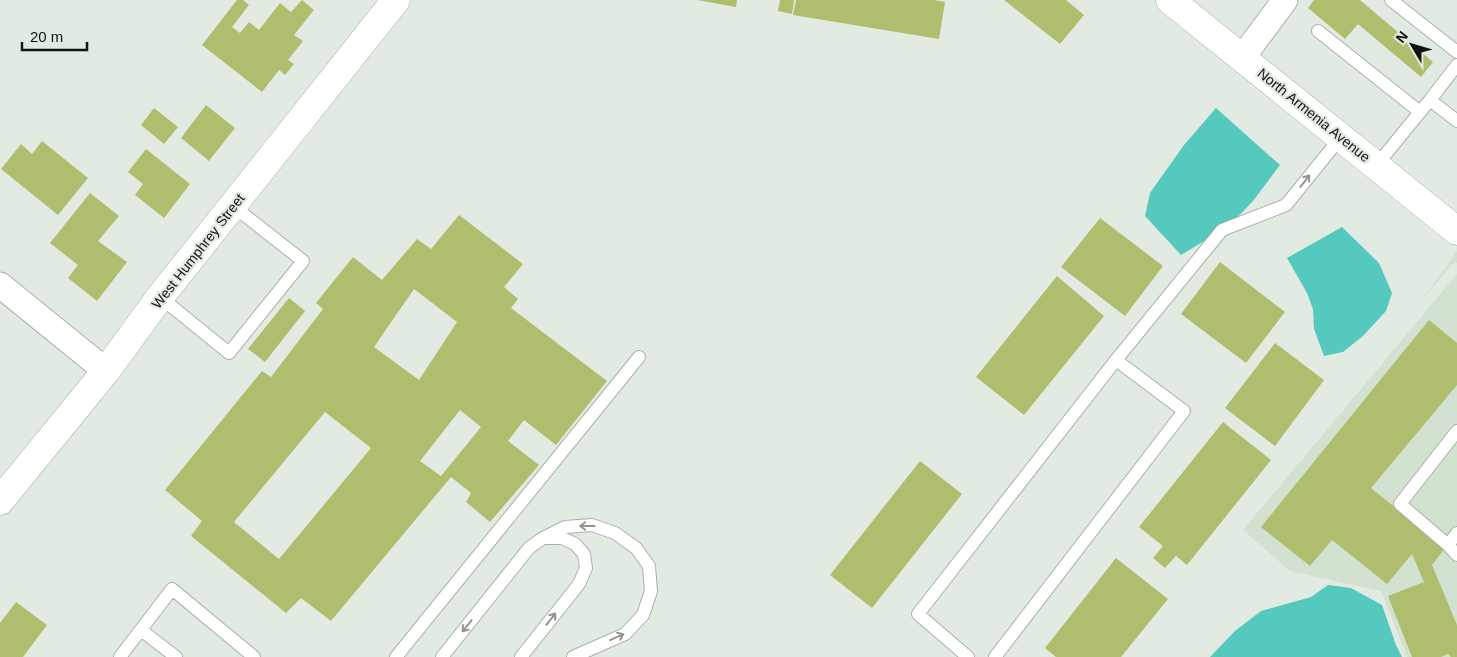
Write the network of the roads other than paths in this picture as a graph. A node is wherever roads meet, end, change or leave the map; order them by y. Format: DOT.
graph roads {
  1 [pos="396,0"];
  2 [pos="1170,0"];
  3 [pos="1286,0"];
  4 [pos="1391,0"];
  5 [pos="1318,31"];
  6 [pos="1457,52"];
  7 [pos="1242,58"];
  8 [pos="1457,65"];
  9 [pos="1430,100"];
  10 [pos="1420,112"];
  11 [pos="1457,121"];
  12 [pos="1341,137"];
  13 [pos="1376,166"];
  14 [pos="233,206"];
  15 [pos="1457,231"];
  16 [pos="0,285"];
  17 [pos="160,297"];
  18 [pos="639,356"];
  19 [pos="1116,360"];
  20 [pos="106,371"];
  21 [pos="1457,431"];
  22 [pos="0,501"];
  23 [pos="1457,534"];
  24 [pos="544,538"];
  25 [pos="1448,545"];
  26 [pos="1457,555"];
  27 [pos="141,630"];
  28 [pos="120,657"];
  29 [pos="176,657"];
  30 [pos="254,657"];
  31 [pos="396,657"];
  32 [pos="442,657"];
  33 [pos="521,657"];
  34 [pos="573,657"];
  35 [pos="968,657"];
  36 [pos="995,657"];
  1 -- 14 [label="street, West Humphrey Street"];
  2 -- 7 [label="street, North Armenia Avenue"];
  3 -- 7 [label="street"];
  4 -- 6 [label="lane"];
  5 -- 10 [label="lane"];
  7 -- 12 [label="street, North Armenia Avenue"];
  8 -- 9 [label="lane"];
  9 -- 10 [label="lane"];
  9 -- 11 [label="lane"];
  10 -- 13 [label="lane"];
  12 -- 13 [label="street, North Armenia Avenue"];
  19 -- 12 [label="lane, one-way"];
  13 -- 15 [label="street, North Armenia Avenue"];
  14 -- 17 [label="street, West Humphrey Street"];
  14 -- 17 [label="lane"];
  16 -- 20 [label="street"];
  17 -- 20 [label="street, West Humphrey Street"];
  18 -- 31 [label="lane"];
  19 -- 35 [label="lane"];
  19 -- 36 [label="lane"];
  20 -- 22 [label="street, West Humphrey Street"];
  21 -- 25 [label="lane"];
  23 -- 25 [label="lane"];
  24 -- 32 [label="lane, one-way"];
  33 -- 24 [label="lane, one-way"];
  34 -- 24 [label="lane, one-way"];
  25 -- 26 [label="lane"];
  27 -- 28 [label="lane"];
  27 -- 29 [label="lane"];
  27 -- 30 [label="lane"];
}
